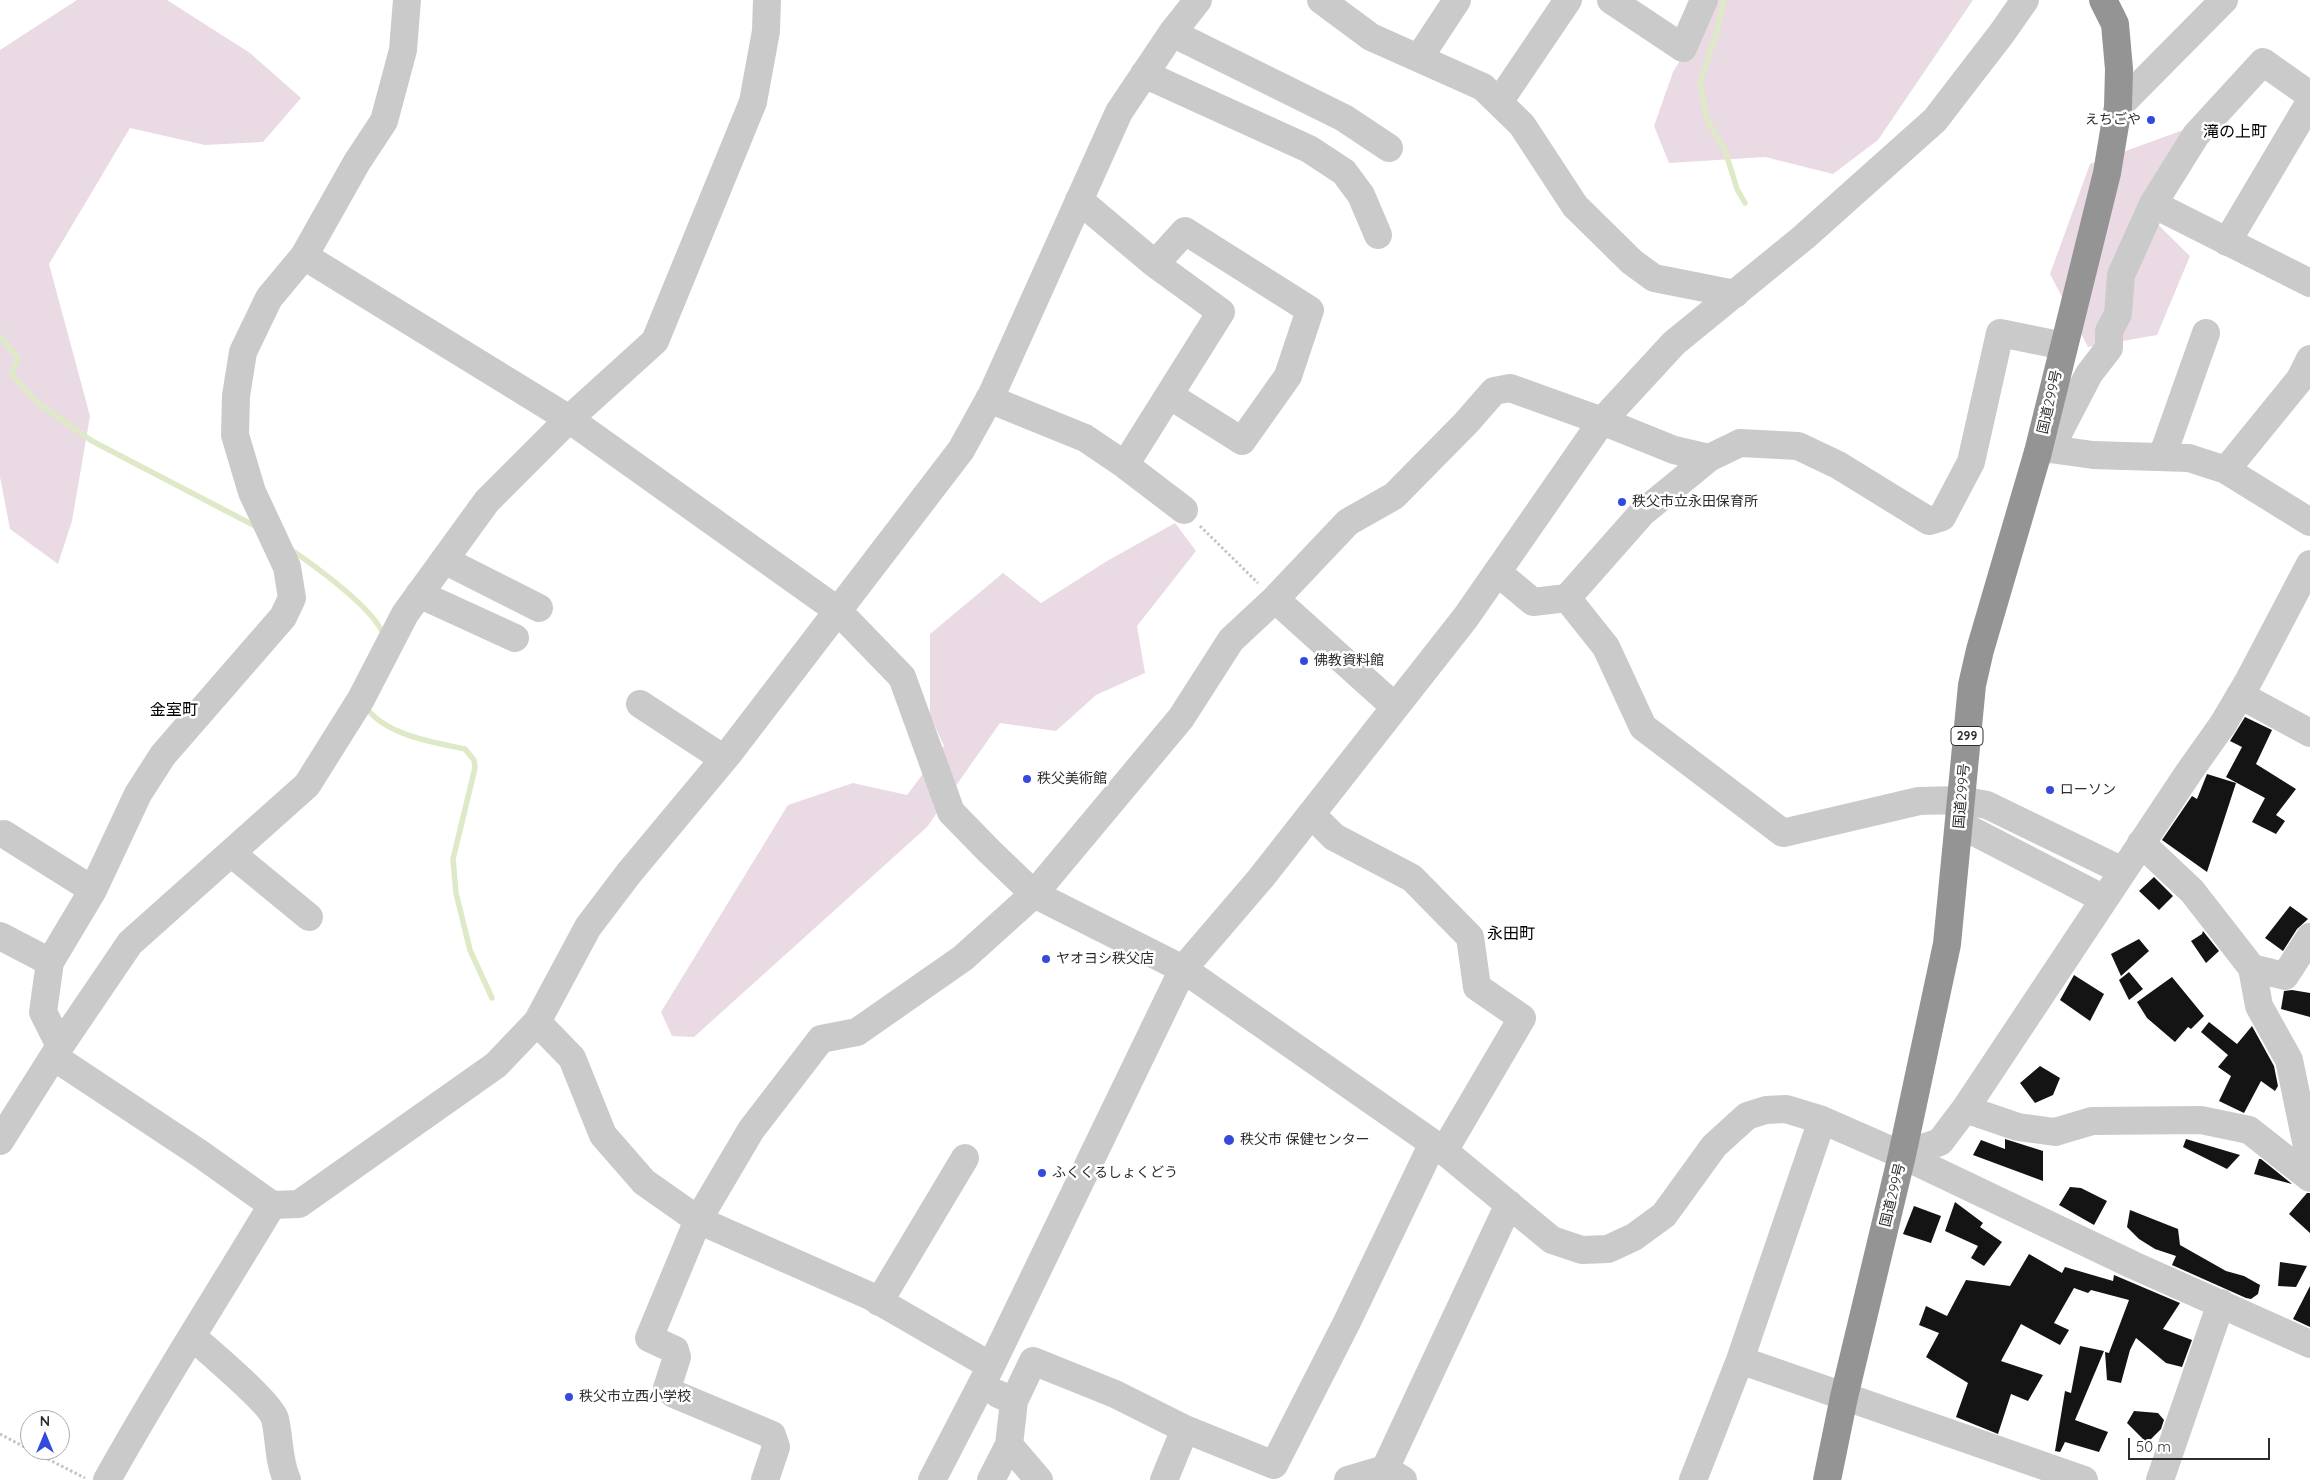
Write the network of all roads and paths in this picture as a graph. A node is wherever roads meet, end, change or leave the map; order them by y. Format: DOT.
graph roads {
  1 [pos="407,0"];
  2 [pos="767,0"];
  3 [pos="1198,0"];
  4 [pos="1321,0"];
  5 [pos="1457,0"];
  6 [pos="1568,0"];
  7 [pos="1611,0"];
  8 [pos="1704,0"];
  9 [pos="2025,0"];
  10 [pos="2104,0"];
  11 [pos="2224,0"];
  12 [pos="1172,33"];
  13 [pos="1419,58"];
  14 [pos="1144,74"];
  15 [pos="2310,96"];
  16 [pos="1499,102"];
  17 [pos="2310,102"];
  18 [pos="2118,107"];
  19 [pos="1389,148"];
  20 [pos="1079,200"];
  21 [pos="2153,204"];
  22 [pos="1378,234"];
  23 [pos="2227,242"];
  24 [pos="304,256"];
  25 [pos="1155,264"];
  26 [pos="2310,283"];
  27 [pos="1735,294"];
  28 [pos="2206,333"];
  29 [pos="2064,346"];
  30 [pos="2307,374"];
  31 [pos="1169,395"];
  32 [pos="989,399"];
  33 [pos="569,420"];
  34 [pos="1602,421"];
  35 [pos="2044,450"];
  36 [pos="2162,457"];
  37 [pos="1709,458"];
  38 [pos="1125,465"];
  39 [pos="2226,470"];
  40 [pos="1184,510"];
  41 [pos="2310,522"];
  42 [pos="444,560"];
  43 [pos="2310,564"];
  44 [pos="1498,572"];
  45 [pos="419,594"];
  46 [pos="1567,598"];
  47 [pos="1275,599"];
  48 [pos="539,608"];
  49 [pos="837,610"];
  50 [pos="515,638"];
  51 [pos="2240,695"];
  52 [pos="640,704"];
  53 [pos="1395,707"];
  54 [pos="2310,733"];
  55 [pos="724,759"];
  56 [pos="1960,812"];
  57 [pos="1311,814"];
  58 [pos="4,834"];
  59 [pos="2141,843"];
  60 [pos="231,853"];
  61 [pos="2123,871"];
  62 [pos="93,890"];
  63 [pos="1034,894"];
  64 [pos="2104,899"];
  65 [pos="309,917"];
  66 [pos="0,936"];
  67 [pos="2310,937"];
  68 [pos="50,962"];
  69 [pos="2252,968"];
  70 [pos="1183,969"];
  71 [pos="537,1022"];
  72 [pos="57,1051"];
  73 [pos="1965,1109"];
  74 [pos="1822,1120"];
  75 [pos="0,1141"];
  76 [pos="1438,1147"];
  77 [pos="1902,1155"];
  78 [pos="966,1158"];
  79 [pos="2310,1161"];
  80 [pos="2310,1178"];
  81 [pos="1508,1204"];
  82 [pos="272,1205"];
  83 [pos="698,1220"];
  84 [pos="879,1302"];
  85 [pos="2221,1303"];
  86 [pos="193,1337"];
  87 [pos="2310,1344"];
  88 [pos="1740,1360"];
  89 [pos="1049,1368"];
  90 [pos="986,1376"];
  91 [pos="1844,1397"];
  92 [pos="1014,1401"];
  93 [pos="1185,1429"];
  94 [pos="0,1434"];
  95 [pos="20,1445"];
  96 [pos="1011,1447"];
  97 [pos="50,1460"];
  98 [pos="1387,1476"];
  99 [pos="1702,1477"];
  100 [pos="90,1480"];
  101 [pos="107,1480"];
  102 [pos="287,1480"];
  103 [pos="765,1480"];
  104 [pos="932,1480"];
  105 [pos="992,1480"];
  106 [pos="1039,1480"];
  107 [pos="1164,1480"];
  108 [pos="1348,1480"];
  109 [pos="1827,1480"];
  110 [pos="2084,1480"];
  111 [pos="2160,1480"];
  1 -- 24 [label="street"];
  2 -- 33 [label="street"];
  3 -- 12 [label="street"];
  4 -- 13 [label="street"];
  5 -- 13 [label="street"];
  6 -- 16 [label="street"];
  7 -- 8 [label="street"];
  9 -- 27 [label="street"];
  10 -- 18 [label="highway, 国道299号 / 299"];
  11 -- 18 [label="street"];
  12 -- 14 [label="street"];
  12 -- 19 [label="street"];
  13 -- 16 [label="street"];
  14 -- 20 [label="street"];
  14 -- 22 [label="street"];
  15 -- 21 [label="street"];
  16 -- 27 [label="street"];
  17 -- 23 [label="street"];
  18 -- 29 [label="highway, 国道299号 / 299"];
  20 -- 25 [label="street"];
  20 -- 32 [label="street"];
  21 -- 23 [label="street"];
  21 -- 35 [label="street"];
  23 -- 26 [label="street"];
  24 -- 33 [label="street"];
  24 -- 62 [label="street"];
  25 -- 31 [label="street"];
  25 -- 31 [label="street"];
  27 -- 34 [label="street"];
  28 -- 36 [label="street"];
  29 -- 35 [label="highway, 国道299号 / 299"];
  29 -- 37 [label="street"];
  30 -- 39 [label="street"];
  31 -- 38 [label="street"];
  32 -- 38 [label="street"];
  32 -- 49 [label="street"];
  33 -- 42 [label="street"];
  33 -- 49 [label="street"];
  34 -- 37 [label="street"];
  34 -- 44 [label="street"];
  34 -- 47 [label="street"];
  35 -- 36 [label="street"];
  35 -- 56 [label="highway, 国道299号 / 299"];
  36 -- 39 [label="street"];
  37 -- 46 [label="street"];
  38 -- 40 [label="street"];
  39 -- 41 [label="street"];
  40 -- 47 [label="path"];
  42 -- 45 [label="street"];
  42 -- 48 [label="street"];
  43 -- 51 [label="street"];
  44 -- 46 [label="street"];
  44 -- 53 [label="street"];
  45 -- 50 [label="street"];
  45 -- 60 [label="street"];
  46 -- 56 [label="street"];
  47 -- 53 [label="street"];
  47 -- 63 [label="street"];
  49 -- 55 [label="street"];
  49 -- 63 [label="street"];
  51 -- 54 [label="street"];
  51 -- 59 [label="street"];
  52 -- 55 [label="street"];
  53 -- 57 [label="street"];
  55 -- 71 [label="street"];
  56 -- 61 [label="street"];
  56 -- 64 [label="street"];
  56 -- 77 [label="highway, 国道299号 / 299"];
  57 -- 70 [label="street"];
  57 -- 76 [label="street"];
  58 -- 62 [label="street"];
  59 -- 61 [label="street"];
  59 -- 69 [label="street"];
  60 -- 65 [label="street"];
  60 -- 72 [label="street"];
  61 -- 64 [label="street"];
  62 -- 68 [label="street"];
  63 -- 70 [label="street"];
  63 -- 83 [label="street"];
  64 -- 73 [label="street"];
  66 -- 68 [label="street"];
  67 -- 69 [label="street"];
  68 -- 72 [label="street"];
  69 -- 79 [label="street"];
  70 -- 76 [label="street"];
  70 -- 90 [label="street"];
  71 -- 82 [label="street"];
  71 -- 83 [label="street"];
  72 -- 75 [label="street"];
  72 -- 82 [label="street"];
  73 -- 77 [label="street"];
  73 -- 80 [label="street"];
  74 -- 77 [label="street"];
  74 -- 81 [label="street"];
  74 -- 88 [label="street"];
  76 -- 81 [label="street"];
  76 -- 93 [label="street"];
  77 -- 85 [label="street"];
  77 -- 91 [label="highway, 国道299号 / 299"];
  78 -- 84 [label="street"];
  81 -- 98 [label="street"];
  82 -- 86 [label="street"];
  83 -- 84 [label="street"];
  83 -- 103 [label="street"];
  84 -- 90 [label="street"];
  85 -- 87 [label="street"];
  85 -- 111 [label="street"];
  86 -- 101 [label="street"];
  86 -- 102 [label="street"];
  88 -- 91 [label="street"];
  88 -- 99 [label="street"];
  89 -- 92 [label="street"];
  89 -- 93 [label="street"];
  89 -- 96 [label="street"];
  90 -- 92 [label="street"];
  90 -- 104 [label="street"];
  91 -- 109 [label="highway, 国道299号 / 299"];
  91 -- 110 [label="street"];
  92 -- 96 [label="street"];
  93 -- 107 [label="street"];
  94 -- 95 [label="path"];
  96 -- 105 [label="street"];
  96 -- 106 [label="street"];
  97 -- 100 [label="path"];
  98 -- 108 [label="street"];
}
